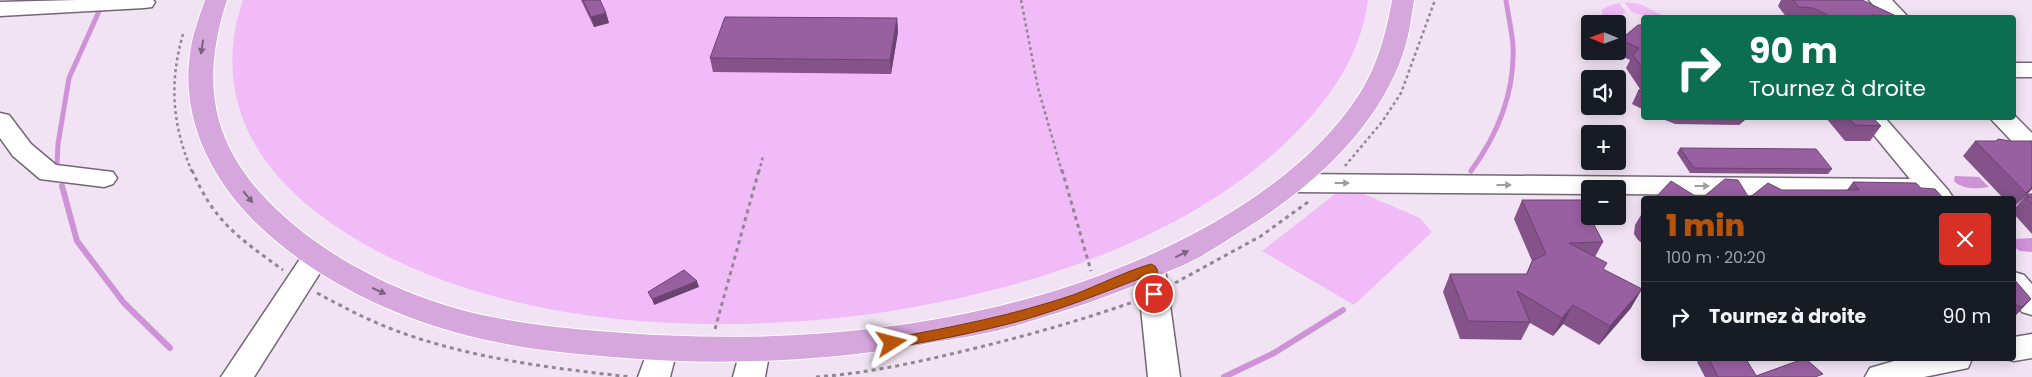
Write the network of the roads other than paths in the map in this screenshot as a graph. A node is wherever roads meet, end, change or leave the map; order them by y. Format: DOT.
graph roads {
  1 [pos="216,0"];
  2 [pos="1880,0"];
  3 [pos="144,2"];
  4 [pos="1406,4"];
  5 [pos="0,9"];
  6 [pos="1895,15"];
  7 [pos="2016,70"];
  8 [pos="2032,70"];
  9 [pos="1874,120"];
  10 [pos="2004,120"];
  11 [pos="0,121"];
  12 [pos="2032,147"];
  13 [pos="104,178"];
  14 [pos="1293,183"];
  15 [pos="1937,194"];
  16 [pos="316,257"];
  17 [pos="1151,269"];
  18 [pos="2016,285"];
  19 [pos="2032,304"];
  20 [pos="2032,346"];
  21 [pos="2016,349"];
  22 [pos="1948,361"];
  23 [pos="657,366"];
  24 [pos="751,366"];
  25 [pos="237,377"];
  26 [pos="1164,377"];
  27 [pos="1882,377"];
  1 -- 16 [label="main road, one-way"];
  2 -- 6 [label="street"];
  3 -- 5 [label="street"];
  4 -- 14 [label="main road"];
  7 -- 8 [label="street"];
  9 -- 15 [label="street"];
  10 -- 12 [label="street"];
  11 -- 13 [label="street"];
  14 -- 15 [label="street, one-way"];
  17 -- 14 [label="main road, one-way"];
  16 -- 23 [label="main road, one-way"];
  16 -- 25 [label="street"];
  17 -- 24 [label="main road"];
  17 -- 26 [label="street"];
  18 -- 19 [label="street"];
  20 -- 21 [label="street"];
  22 -- 27 [label="street"];
  23 -- 24 [label="main road"];
}
